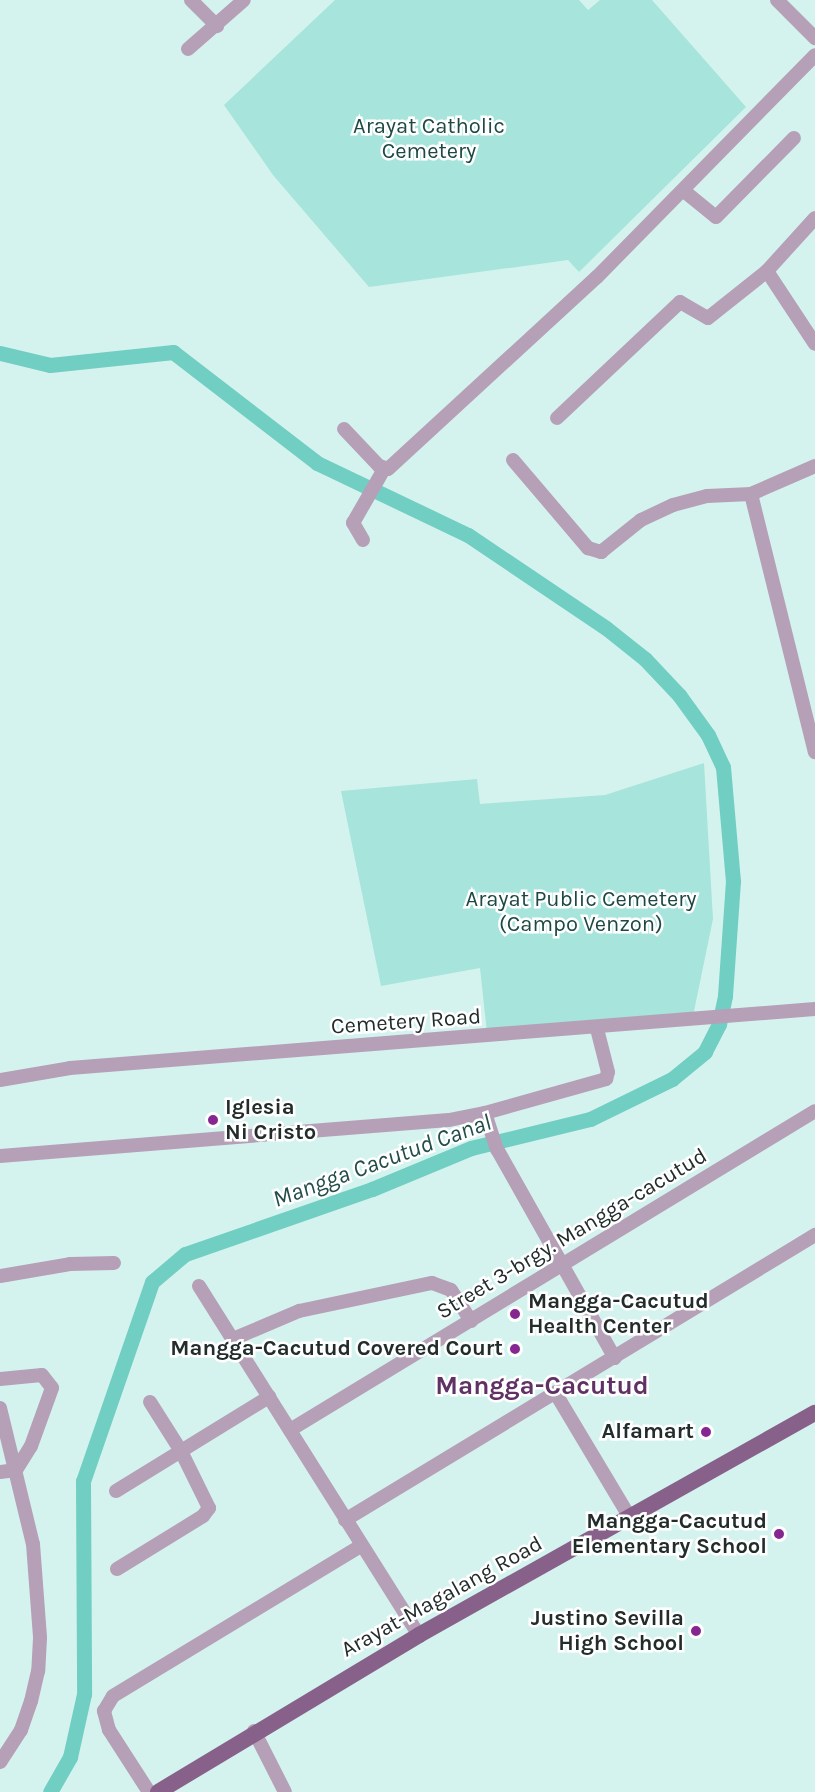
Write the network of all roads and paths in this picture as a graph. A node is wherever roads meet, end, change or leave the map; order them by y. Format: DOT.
graph roads {
  1 [pos="191,0"];
  2 [pos="244,0"];
  3 [pos="777,0"];
  4 [pos="217,26"];
  5 [pos="815,38"];
  6 [pos="188,49"];
  7 [pos="815,55"];
  8 [pos="794,138"];
  9 [pos="684,190"];
  10 [pos="815,218"];
  11 [pos="767,271"];
  12 [pos="815,344"];
  13 [pos="557,418"];
  14 [pos="344,429"];
  15 [pos="513,460"];
  16 [pos="815,466"];
  17 [pos="381,472"];
  18 [pos="751,494"];
  19 [pos="363,540"];
  20 [pos="815,752"];
  21 [pos="815,1009"];
  22 [pos="597,1029"];
  23 [pos="0,1080"];
  24 [pos="815,1111"];
  25 [pos="485,1113"];
  26 [pos="0,1156"];
  27 [pos="815,1235"];
  28 [pos="114,1263"];
  29 [pos="561,1266"];
  30 [pos="0,1276"];
  31 [pos="199,1286"];
  32 [pos="471,1321"];
  33 [pos="233,1339"];
  34 [pos="615,1358"];
  35 [pos="0,1379"];
  36 [pos="556,1394"];
  37 [pos="269,1397"];
  38 [pos="150,1402"];
  39 [pos="0,1408"];
  40 [pos="815,1413"];
  41 [pos="290,1430"];
  42 [pos="181,1451"];
  43 [pos="16,1470"];
  44 [pos="0,1472"];
  45 [pos="116,1491"];
  46 [pos="629,1516"];
  47 [pos="345,1520"];
  48 [pos="361,1546"];
  49 [pos="117,1569"];
  50 [pos="419,1635"];
  51 [pos="254,1731"];
  52 [pos="0,1762"];
  53 [pos="149,1792"];
  54 [pos="158,1792"];
  55 [pos="285,1792"];
  1 -- 4 [label="street"];
  2 -- 4 [label="street"];
  3 -- 5 [label="street"];
  4 -- 6 [label="street"];
  7 -- 9 [label="street"];
  8 -- 9 [label="street"];
  9 -- 17 [label="street"];
  10 -- 11 [label="street"];
  11 -- 12 [label="street"];
  11 -- 13 [label="street"];
  14 -- 17 [label="street"];
  15 -- 18 [label="street"];
  16 -- 18 [label="street"];
  17 -- 19 [label="street"];
  18 -- 20 [label="street"];
  21 -- 22 [label="street, Cemetery Road"];
  22 -- 23 [label="street, Cemetery Road"];
  22 -- 25 [label="street"];
  24 -- 29 [label="street, Street 3-brgy. Mangga-cacutud"];
  25 -- 26 [label="street"];
  25 -- 29 [label="street"];
  27 -- 34 [label="street"];
  28 -- 30 [label="street"];
  29 -- 32 [label="street, Street 3-brgy. Mangga-cacutud"];
  29 -- 34 [label="street"];
  31 -- 33 [label="street"];
  32 -- 33 [label="street"];
  32 -- 41 [label="street, Street 3-brgy. Mangga-cacutud"];
  33 -- 37 [label="street"];
  34 -- 36 [label="street"];
  35 -- 43 [label="street"];
  36 -- 46 [label="street"];
  36 -- 47 [label="street"];
  37 -- 41 [label="street"];
  37 -- 42 [label="street"];
  38 -- 42 [label="street"];
  39 -- 43 [label="street"];
  40 -- 46 [label="main road, Arayat-Magalang Road"];
  41 -- 47 [label="street"];
  42 -- 45 [label="street"];
  42 -- 49 [label="street"];
  43 -- 44 [label="street"];
  43 -- 52 [label="street"];
  46 -- 50 [label="main road, Arayat-Magalang Road"];
  47 -- 48 [label="street"];
  48 -- 50 [label="street"];
  48 -- 53 [label="street"];
  50 -- 51 [label="main road, Arayat-Magalang Road"];
  51 -- 54 [label="main road, Arayat-Magalang Road"];
  51 -- 55 [label="street"];
}
